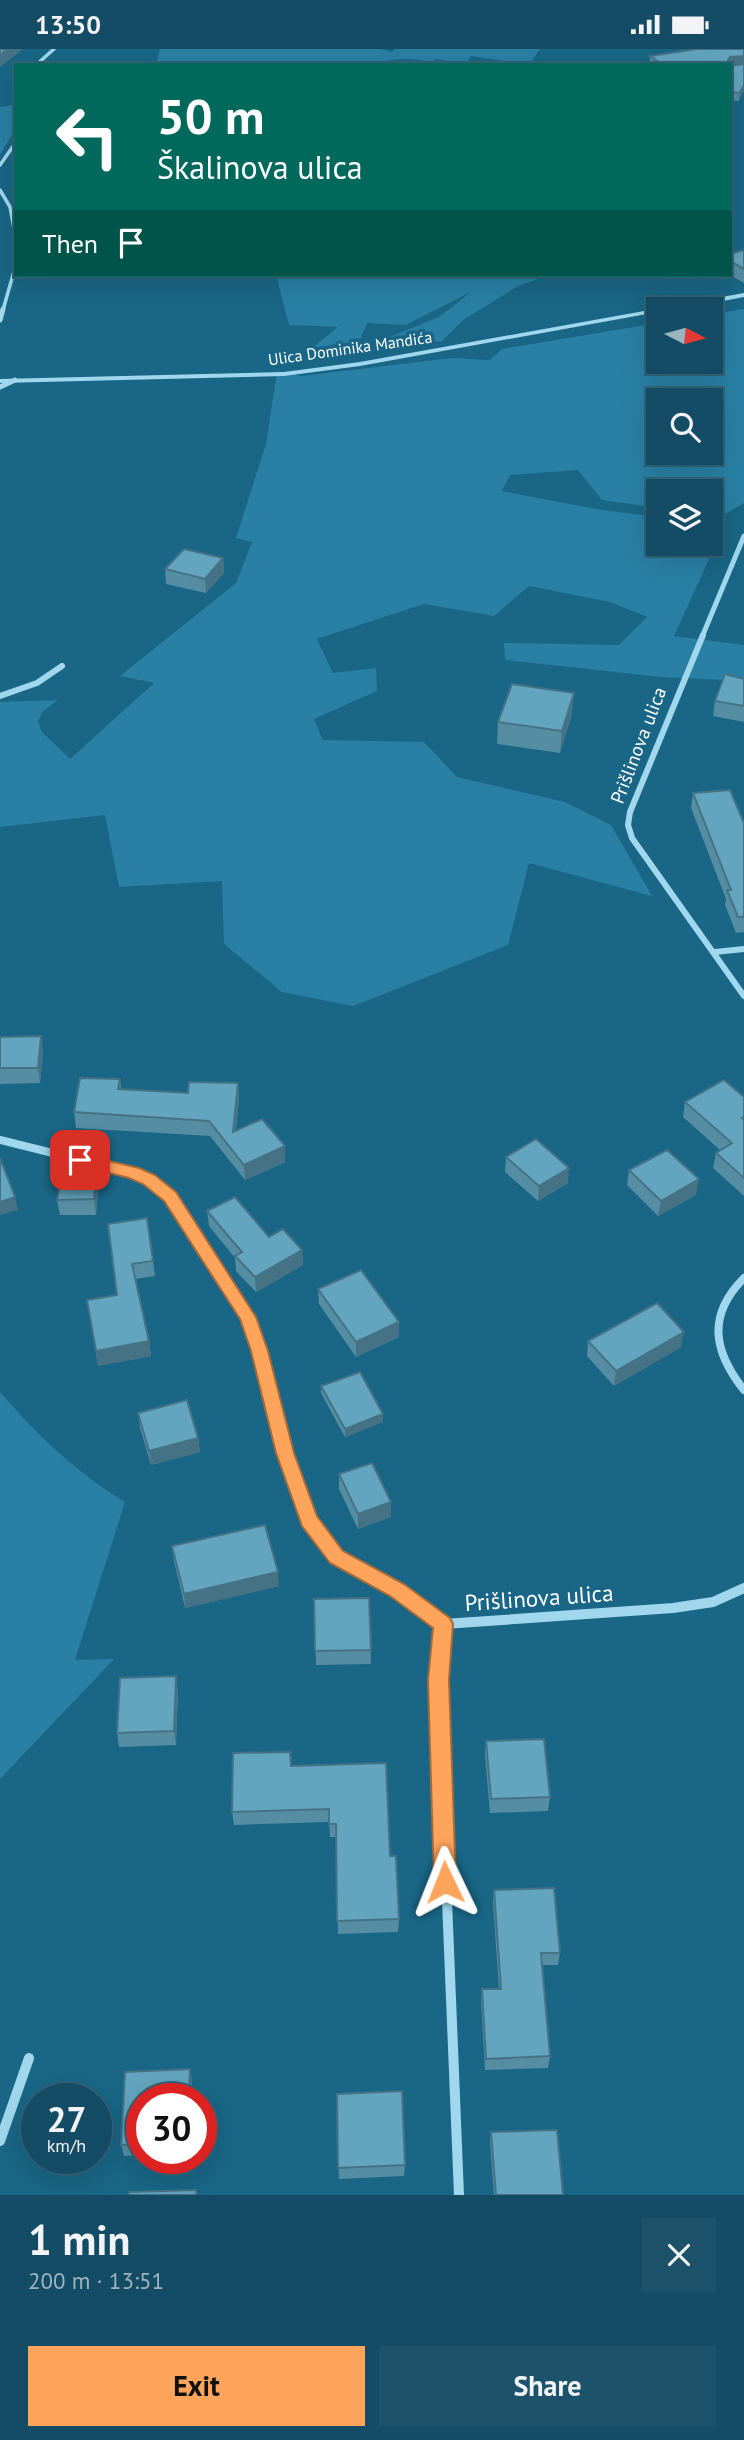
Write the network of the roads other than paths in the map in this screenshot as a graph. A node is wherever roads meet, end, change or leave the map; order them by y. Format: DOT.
graph roads {
  1 [pos="54,49"];
  2 [pos="38,63"];
  3 [pos="14,145"];
  4 [pos="0,165"];
  5 [pos="0,190"];
  6 [pos="14,229"];
  7 [pos="14,271"];
  8 [pos="744,295"];
  9 [pos="723,299"];
  10 [pos="646,313"];
  11 [pos="0,320"];
  12 [pos="15,380"];
  13 [pos="0,381"];
  14 [pos="0,387"];
  15 [pos="744,537"];
  16 [pos="62,666"];
  17 [pos="0,696"];
  18 [pos="744,949"];
  19 [pos="715,952"];
  20 [pos="744,996"];
  21 [pos="0,1140"];
  22 [pos="744,1278"];
  23 [pos="744,1390"];
  24 [pos="744,1588"];
  25 [pos="443,1624"];
  26 [pos="29,2058"];
  27 [pos="0,2141"];
  28 [pos="459,2195"];
  1 -- 2 [label="street"];
  3 -- 4 [label="street"];
  5 -- 6 [label="street"];
  7 -- 11 [label="street"];
  8 -- 9 [label="street, Ulica Dominika Mandića"];
  10 -- 12 [label="street, Ulica Dominika Mandića"];
  12 -- 13 [label="street, Ulica Dominika Mandića"];
  12 -- 14 [label="street"];
  15 -- 19 [label="street, Prišlinova ulica"];
  16 -- 17 [label="street"];
  18 -- 19 [label="street"];
  19 -- 20 [label="street, Prišlinova ulica"];
  21 -- 25 [label="street"];
  22 -- 23 [label="street"];
  24 -- 25 [label="street, Prišlinova ulica"];
  25 -- 28 [label="street, Prišlinova ulica"];
  26 -- 27 [label="street"];
}
